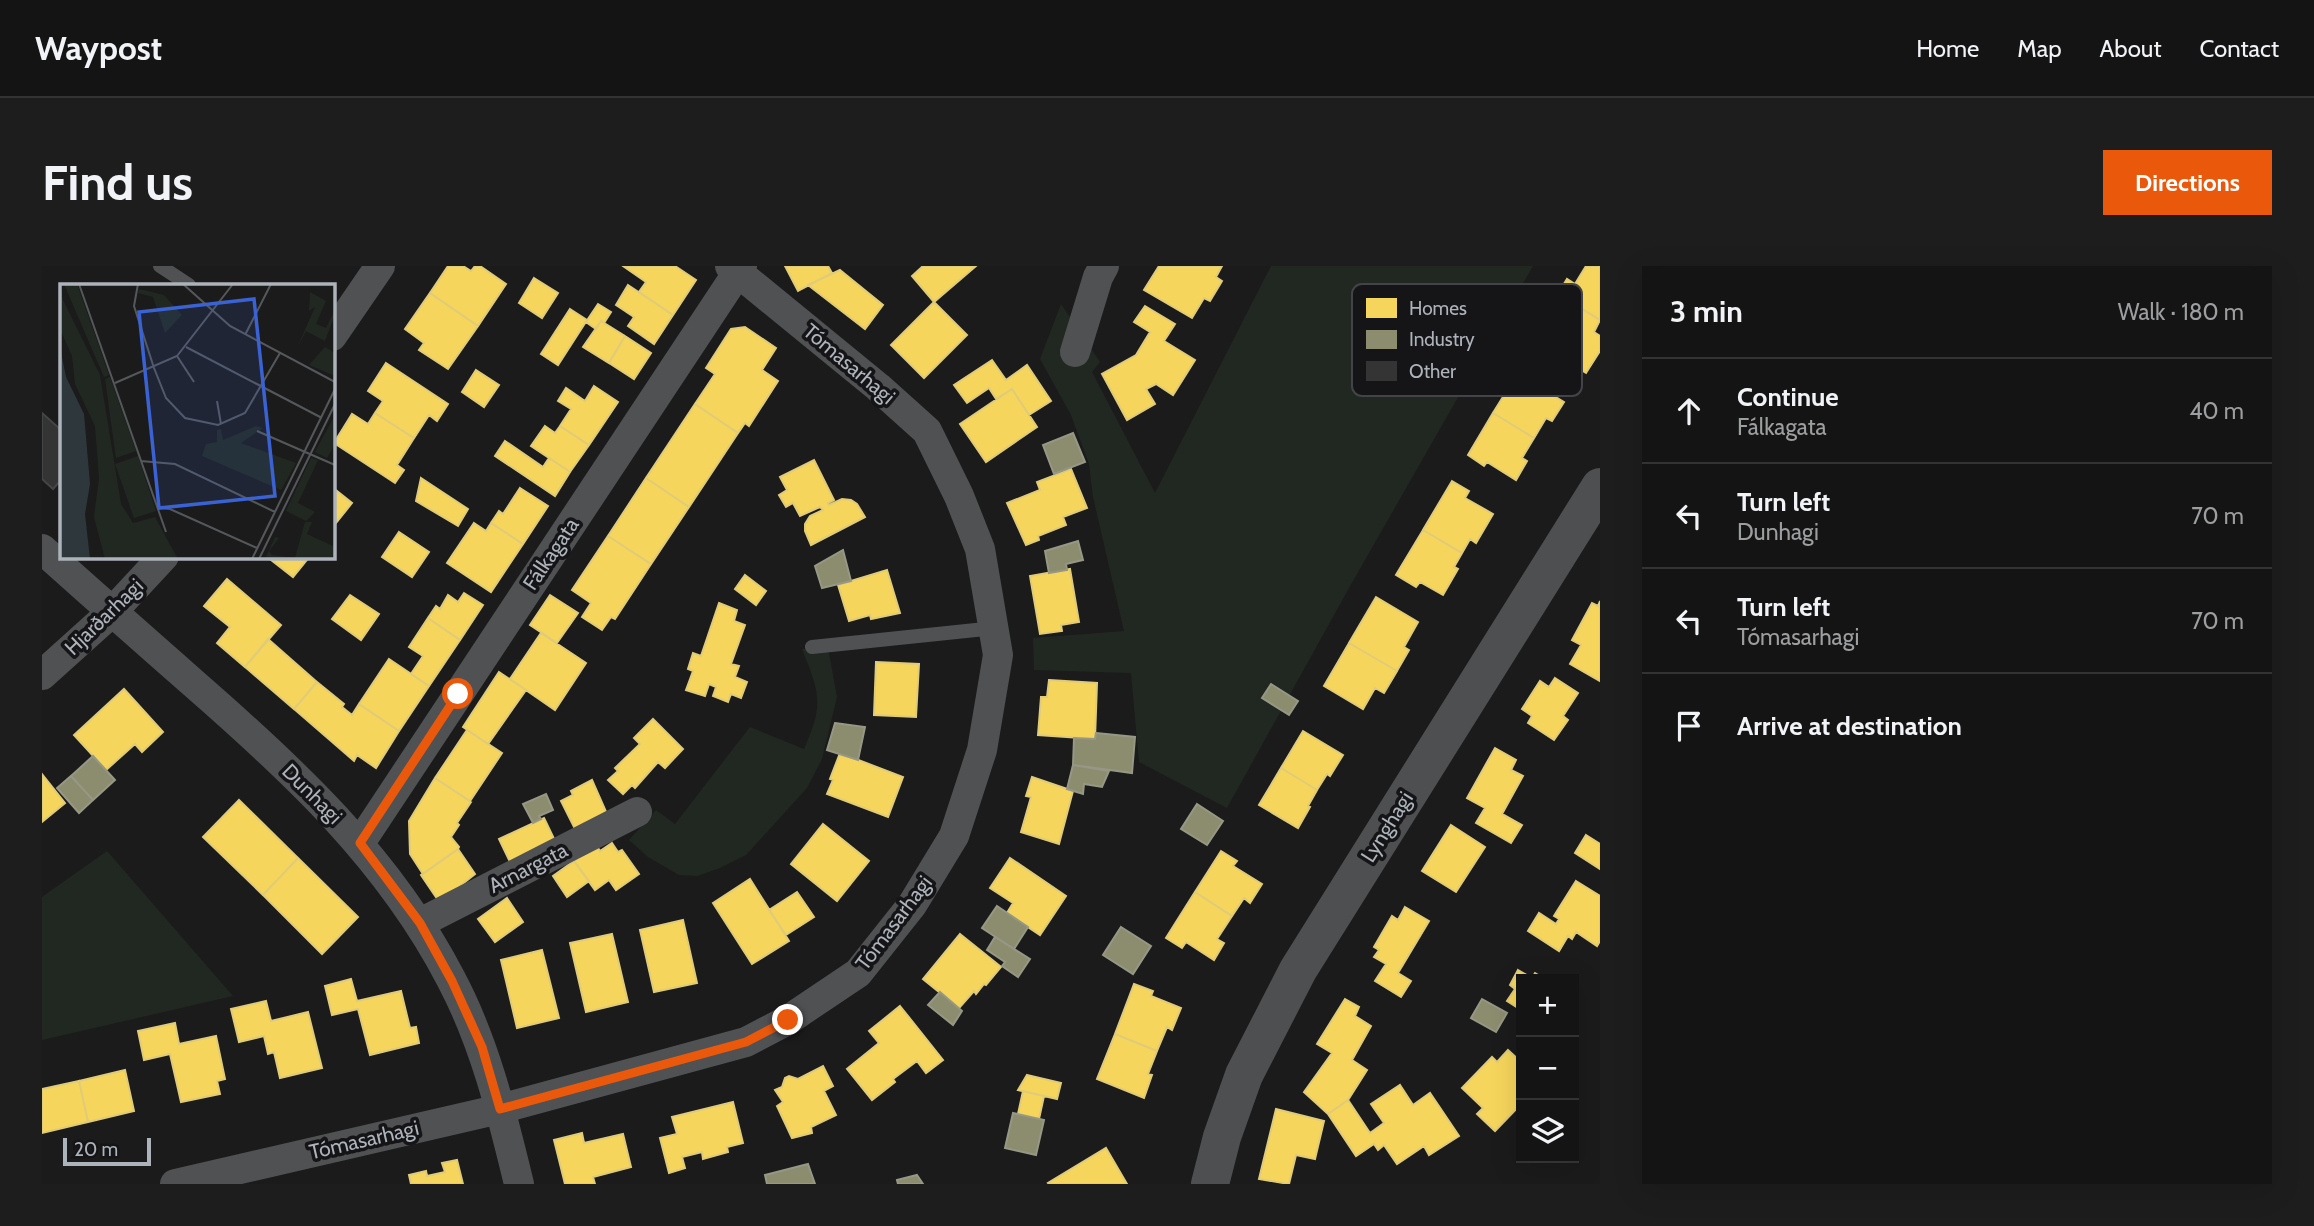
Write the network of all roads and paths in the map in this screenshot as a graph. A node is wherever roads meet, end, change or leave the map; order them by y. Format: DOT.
graph roads {
  1 [pos="160,266"];
  2 [pos="380,266"];
  3 [pos="1104,266"];
  4 [pos="737,268"];
  5 [pos="187,284"];
  6 [pos="334,333"];
  7 [pos="1075,352"];
  8 [pos="1600,488"];
  9 [pos="42,549"];
  10 [pos="162,558"];
  11 [pos="112,612"];
  12 [pos="995,628"];
  13 [pos="811,647"];
  14 [pos="42,675"];
  15 [pos="637,812"];
  16 [pos="360,843"];
  17 [pos="420,923"];
  18 [pos="500,1109"];
  19 [pos="175,1184"];
  20 [pos="519,1184"];
  21 [pos="1209,1184"];
  1 -- 5 [label="lane"];
  2 -- 6 [label="street"];
  3 -- 7 [label="street"];
  4 -- 12 [label="street, Tómasarhagi"];
  4 -- 16 [label="street, Fálkagata"];
  8 -- 21 [label="street, Lynghagi"];
  9 -- 11 [label="street, Dunhagi"];
  10 -- 11 [label="street, Hjarðarhagi"];
  11 -- 14 [label="street, Hjarðarhagi"];
  11 -- 16 [label="street, Dunhagi"];
  12 -- 13 [label="lane"];
  12 -- 18 [label="street, Tómasarhagi"];
  15 -- 17 [label="street, Arnargata"];
  16 -- 17 [label="street, Dunhagi"];
  17 -- 18 [label="street, Dunhagi"];
  18 -- 19 [label="street, Tómasarhagi"];
  18 -- 20 [label="street, Dunhagi"];
}
